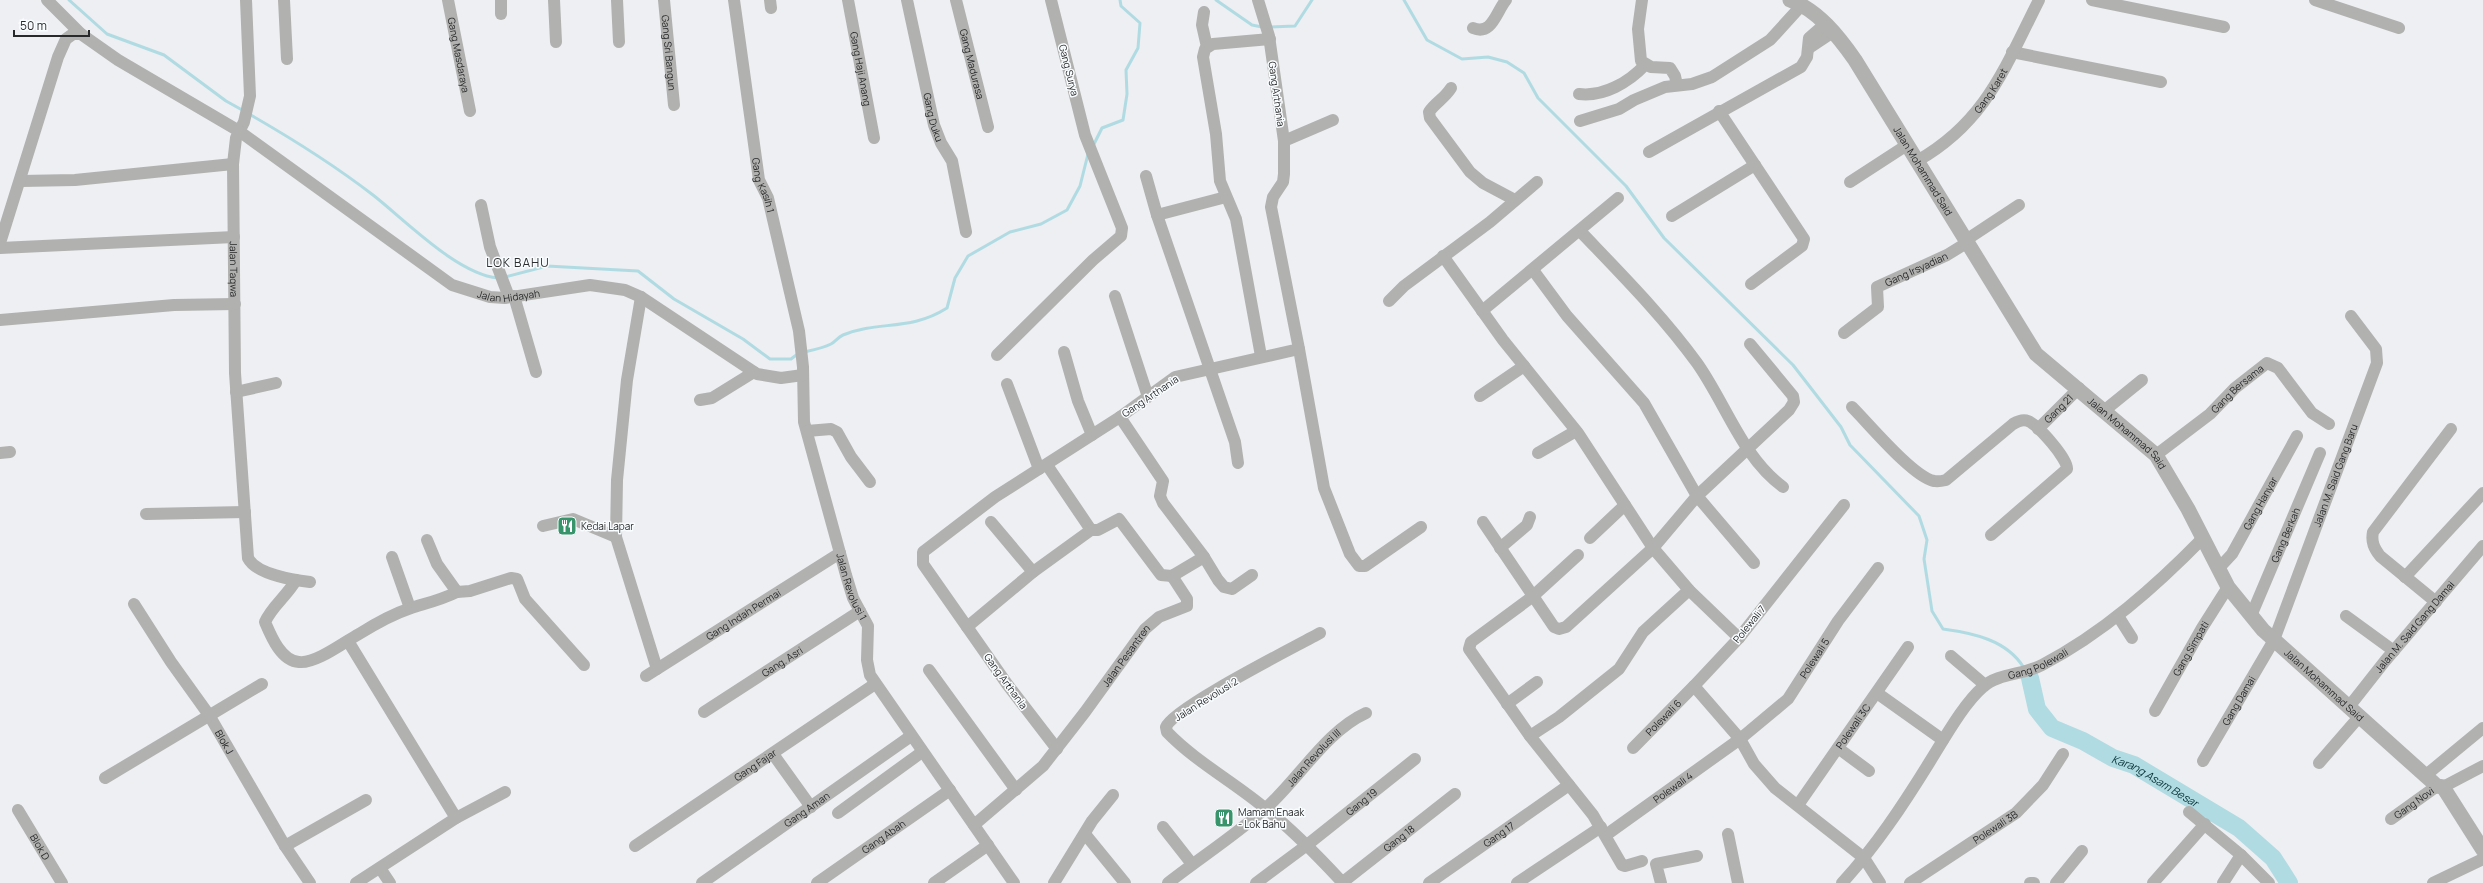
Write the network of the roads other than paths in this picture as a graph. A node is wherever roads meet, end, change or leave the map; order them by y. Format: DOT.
graph roads {
  1 [pos="46,0"];
  2 [pos="246,0"];
  3 [pos="284,0"];
  4 [pos="448,0"];
  5 [pos="501,0"];
  6 [pos="554,0"];
  7 [pos="617,0"];
  8 [pos="664,0"];
  9 [pos="734,0"];
  10 [pos="848,0"];
  11 [pos="907,0"];
  12 [pos="956,0"];
  13 [pos="1052,0"];
  14 [pos="1258,0"];
  15 [pos="1506,0"];
  16 [pos="1642,0"];
  17 [pos="2038,0"];
  18 [pos="2092,0"];
  19 [pos="2315,0"];
  20 [pos="1795,2"];
  21 [pos="1204,12"];
  22 [pos="501,14"];
  23 [pos="2224,27"];
  24 [pos="1472,28"];
  25 [pos="1829,28"];
  26 [pos="2399,28"];
  27 [pos="81,34"];
  28 [pos="1270,37"];
  29 [pos="556,42"];
  30 [pos="618,42"];
  31 [pos="1207,47"];
  32 [pos="2012,52"];
  33 [pos="287,59"];
  34 [pos="1646,65"];
  35 [pos="2161,82"];
  36 [pos="1677,85"];
  37 [pos="1451,88"];
  38 [pos="1579,94"];
  39 [pos="674,106"];
  40 [pos="470,111"];
  41 [pos="1719,111"];
  42 [pos="1333,120"];
  43 [pos="1580,121"];
  44 [pos="241,126"];
  45 [pos="988,127"];
  46 [pos="874,138"];
  47 [pos="1284,141"];
  48 [pos="1906,145"];
  49 [pos="1649,152"];
  50 [pos="1917,161"];
  51 [pos="233,164"];
  52 [pos="1755,165"];
  53 [pos="1146,176"];
  54 [pos="21,181"];
  55 [pos="1537,182"];
  56 [pos="1850,182"];
  57 [pos="1226,197"];
  58 [pos="1618,198"];
  59 [pos="1515,200"];
  60 [pos="481,205"];
  61 [pos="2019,205"];
  62 [pos="1157,215"];
  63 [pos="1672,216"];
  64 [pos="1580,231"];
  65 [pos="966,232"];
  66 [pos="234,237"];
  67 [pos="1967,241"];
  68 [pos="0,243"];
  69 [pos="0,248"];
  70 [pos="1443,256"];
  71 [pos="1533,270"];
  72 [pos="1751,284"];
  73 [pos="1115,296"];
  74 [pos="512,297"];
  75 [pos="642,297"];
  76 [pos="1389,301"];
  77 [pos="235,304"];
  78 [pos="1482,311"];
  79 [pos="2351,316"];
  80 [pos="0,320"];
  81 [pos="1844,333"];
  82 [pos="1750,344"];
  83 [pos="1300,348"];
  84 [pos="1064,352"];
  85 [pos="997,355"];
  86 [pos="1261,356"];
  87 [pos="1524,366"];
  88 [pos="1210,368"];
  89 [pos="804,371"];
  90 [pos="536,372"];
  91 [pos="754,372"];
  92 [pos="2142,380"];
  93 [pos="276,383"];
  94 [pos="1007,384"];
  95 [pos="2079,388"];
  96 [pos="236,392"];
  97 [pos="1480,396"];
  98 [pos="1148,397"];
  99 [pos="700,400"];
  100 [pos="1852,407"];
  101 [pos="2105,410"];
  102 [pos="1120,417"];
  103 [pos="2329,424"];
  104 [pos="2038,429"];
  105 [pos="2451,429"];
  106 [pos="807,431"];
  107 [pos="1576,431"];
  108 [pos="1092,436"];
  109 [pos="2297,436"];
  110 [pos="1747,448"];
  111 [pos="1538,453"];
  112 [pos="2320,453"];
  113 [pos="2156,455"];
  114 [pos="1238,463"];
  115 [pos="1043,467"];
  116 [pos="870,482"];
  117 [pos="1783,487"];
  118 [pos="2483,493"];
  119 [pos="1697,496"];
  120 [pos="1625,504"];
  121 [pos="1844,505"];
  122 [pos="244,512"];
  123 [pos="146,514"];
  124 [pos="1530,517"];
  125 [pos="991,522"];
  126 [pos="1483,522"];
  127 [pos="543,526"];
  128 [pos="1421,527"];
  129 [pos="1091,530"];
  130 [pos="1991,535"];
  131 [pos="616,537"];
  132 [pos="1590,538"];
  133 [pos="2203,538"];
  134 [pos="427,540"];
  135 [pos="2483,546"];
  136 [pos="1500,548"];
  137 [pos="1653,548"];
  138 [pos="840,553"];
  139 [pos="1578,555"];
  140 [pos="1204,556"];
  141 [pos="392,557"];
  142 [pos="1754,563"];
  143 [pos="1878,568"];
  144 [pos="2219,568"];
  145 [pos="1033,572"];
  146 [pos="1252,575"];
  147 [pos="1172,576"];
  148 [pos="2405,576"];
  149 [pos="296,580"];
  150 [pos="310,582"];
  151 [pos="2228,587"];
  152 [pos="1689,590"];
  153 [pos="457,592"];
  154 [pos="1532,597"];
  155 [pos="2436,602"];
  156 [pos="134,604"];
  157 [pos="410,608"];
  158 [pos="860,611"];
  159 [pos="2118,616"];
  160 [pos="2251,616"];
  161 [pos="2346,616"];
  162 [pos="967,627"];
  163 [pos="1320,633"];
  164 [pos="1739,638"];
  165 [pos="2132,638"];
  166 [pos="2274,640"];
  167 [pos="348,641"];
  168 [pos="1908,647"];
  169 [pos="2394,651"];
  170 [pos="1951,656"];
  171 [pos="584,665"];
  172 [pos="657,669"];
  173 [pos="929,670"];
  174 [pos="646,676"];
  175 [pos="1537,682"];
  176 [pos="262,684"];
  177 [pos="875,684"];
  178 [pos="1985,685"];
  179 [pos="1694,686"];
  180 [pos="1877,693"];
  181 [pos="1507,704"];
  182 [pos="2155,711"];
  183 [pos="704,712"];
  184 [pos="1366,713"];
  185 [pos="2353,713"];
  186 [pos="209,715"];
  187 [pos="2483,728"];
  188 [pos="911,736"];
  189 [pos="1530,736"];
  190 [pos="1740,739"];
  191 [pos="1944,740"];
  192 [pos="1633,748"];
  193 [pos="1838,748"];
  194 [pos="1057,749"];
  195 [pos="922,752"];
  196 [pos="773,754"];
  197 [pos="2063,754"];
  198 [pos="1416,759"];
  199 [pos="2203,761"];
  200 [pos="2319,763"];
  201 [pos="2483,766"];
  202 [pos="1869,771"];
  203 [pos="2426,775"];
  204 [pos="105,778"];
  205 [pos="1569,785"];
  206 [pos="2440,787"];
  207 [pos="950,790"];
  208 [pos="1016,790"];
  209 [pos="505,792"];
  210 [pos="1455,794"];
  211 [pos="1113,795"];
  212 [pos="366,800"];
  213 [pos="1798,805"];
  214 [pos="810,807"];
  215 [pos="1265,808"];
  216 [pos="18,810"];
  217 [pos="838,812"];
  218 [pos="2189,812"];
  219 [pos="456,818"];
  220 [pos="2391,819"];
  221 [pos="2205,824"];
  222 [pos="974,825"];
  223 [pos="1163,828"];
  224 [pos="1603,831"];
  225 [pos="1085,834"];
  226 [pos="1728,834"];
  227 [pos="988,845"];
  228 [pos="1307,845"];
  229 [pos="2482,845"];
  230 [pos="285,846"];
  231 [pos="635,846"];
  232 [pos="2082,851"];
  233 [pos="2241,855"];
  234 [pos="1697,856"];
  235 [pos="1864,858"];
  236 [pos="2483,859"];
  237 [pos="1642,861"];
  238 [pos="1192,864"];
  239 [pos="380,868"];
  240 [pos="718,879"];
  241 [pos="62,883"];
  242 [pos="310,883"];
  243 [pos="356,883"];
  244 [pos="390,883"];
  245 [pos="702,883"];
  246 [pos="817,883"];
  247 [pos="934,883"];
  248 [pos="1014,883"];
  249 [pos="1054,883"];
  250 [pos="1125,883"];
  251 [pos="1168,883"];
  252 [pos="1256,883"];
  253 [pos="1343,883"];
  254 [pos="1428,883"];
  255 [pos="1517,883"];
  256 [pos="1661,883"];
  257 [pos="1738,883"];
  258 [pos="1842,883"];
  259 [pos="1880,883"];
  260 [pos="1910,883"];
  261 [pos="2030,883"];
  262 [pos="2034,883"];
  263 [pos="2056,883"];
  264 [pos="2153,883"];
  265 [pos="2223,883"];
  266 [pos="2269,883"];
  267 [pos="2433,883"];
  1 -- 27 [label="street, Jalan Hidayah"];
  2 -- 44 [label="street, Jalan Taqwa"];
  3 -- 33 [label="street"];
  4 -- 40 [label="street, Gang Masdaraya"];
  5 -- 22 [label="street"];
  6 -- 29 [label="street"];
  7 -- 30 [label="street"];
  8 -- 39 [label="street, Gang Sri Bangun"];
  9 -- 89 [label="street, Gang Kasih 1"];
  10 -- 46 [label="street, Gang Haji Anang"];
  11 -- 65 [label="street, Gang Duku"];
  12 -- 45 [label="street, Gang Madurasa"];
  13 -- 85 [label="street, Gang Surya"];
  14 -- 28 [label="street, Gang Arthania"];
  15 -- 24 [label="street"];
  16 -- 34 [label="street"];
  17 -- 32 [label="street, Gang Karet"];
  18 -- 23 [label="street"];
  19 -- 26 [label="street"];
  20 -- 25 [label="street, Jalan Mohammad Said"];
  20 -- 36 [label="street"];
  21 -- 31 [label="street"];
  25 -- 41 [label="street"];
  25 -- 48 [label="street, Jalan Mohammad Said"];
  27 -- 44 [label="street, Jalan Hidayah"];
  27 -- 54 [label="street"];
  28 -- 31 [label="street"];
  28 -- 47 [label="street, Gang Arthania"];
  31 -- 57 [label="street"];
  32 -- 35 [label="street"];
  32 -- 50 [label="street, Gang Karet"];
  34 -- 36 [label="street"];
  34 -- 38 [label="street"];
  36 -- 43 [label="street"];
  37 -- 59 [label="street"];
  41 -- 49 [label="street"];
  41 -- 52 [label="street"];
  42 -- 47 [label="street"];
  44 -- 51 [label="street, Jalan Taqwa"];
  44 -- 74 [label="street, Jalan Hidayah"];
  47 -- 83 [label="street, Gang Arthania"];
  48 -- 50 [label="street, Jalan Mohammad Said"];
  48 -- 56 [label="street"];
  50 -- 67 [label="street, Jalan Mohammad Said"];
  51 -- 54 [label="street"];
  51 -- 66 [label="street, Jalan Taqwa"];
  52 -- 63 [label="street"];
  52 -- 72 [label="street"];
  53 -- 62 [label="street"];
  54 -- 68 [label="street"];
  55 -- 59 [label="street"];
  57 -- 62 [label="street"];
  57 -- 86 [label="street"];
  58 -- 64 [label="street"];
  59 -- 70 [label="street"];
  60 -- 74 [label="street"];
  61 -- 67 [label="street"];
  62 -- 88 [label="street"];
  64 -- 71 [label="street"];
  64 -- 110 [label="street"];
  66 -- 69 [label="street"];
  66 -- 77 [label="street, Jalan Taqwa"];
  67 -- 81 [label="street, Gang Irsyadian"];
  67 -- 95 [label="street, Jalan Mohammad Said"];
  70 -- 76 [label="street"];
  70 -- 78 [label="street"];
  71 -- 78 [label="street"];
  71 -- 119 [label="street"];
  73 -- 98 [label="street"];
  74 -- 75 [label="street, Jalan Hidayah"];
  74 -- 90 [label="street"];
  75 -- 91 [label="street, Jalan Hidayah"];
  75 -- 131 [label="street"];
  77 -- 80 [label="street"];
  77 -- 96 [label="street, Jalan Taqwa"];
  78 -- 87 [label="street"];
  79 -- 166 [label="street, Jalan M. Said Gang Baru"];
  82 -- 110 [label="street"];
  83 -- 86 [label="street, Gang Arthania"];
  83 -- 128 [label="street"];
  84 -- 108 [label="street"];
  86 -- 88 [label="street, Gang Arthania"];
  87 -- 97 [label="street"];
  87 -- 107 [label="street"];
  88 -- 98 [label="street, Gang Arthania"];
  88 -- 114 [label="street"];
  89 -- 91 [label="street, Jalan Hidayah"];
  89 -- 106 [label="street, Jalan Revolusi 1"];
  91 -- 99 [label="street"];
  92 -- 101 [label="street"];
  93 -- 96 [label="street"];
  94 -- 115 [label="street"];
  95 -- 101 [label="street, Jalan Mohammad Said"];
  95 -- 104 [label="street, Gang 21"];
  96 -- 122 [label="street, Jalan Taqwa"];
  98 -- 102 [label="street, Gang Arthania"];
  100 -- 104 [label="street"];
  101 -- 113 [label="street, Jalan Mohammad Said"];
  102 -- 108 [label="street, Gang Arthania"];
  102 -- 140 [label="street"];
  103 -- 113 [label="street, Gang Bersama"];
  104 -- 130 [label="street"];
  105 -- 148 [label="street"];
  106 -- 116 [label="street"];
  106 -- 138 [label="street, Jalan Revolusi 1"];
  107 -- 111 [label="street"];
  107 -- 120 [label="street"];
  108 -- 115 [label="street, Gang Arthania"];
  109 -- 144 [label="street, Gang Hanyar"];
  110 -- 117 [label="street"];
  110 -- 119 [label="street"];
  112 -- 160 [label="street, Gang Berkah"];
  113 -- 133 [label="street, Jalan Mohammad Said"];
  115 -- 129 [label="street"];
  115 -- 162 [label="street, Gang Arthania"];
  118 -- 148 [label="street"];
  119 -- 137 [label="street"];
  119 -- 142 [label="street"];
  120 -- 132 [label="street"];
  120 -- 137 [label="street"];
  121 -- 164 [label="street, Polewali 7"];
  122 -- 123 [label="street"];
  122 -- 149 [label="street, Jalan Taqwa"];
  124 -- 136 [label="street"];
  125 -- 145 [label="street"];
  126 -- 136 [label="street"];
  127 -- 131 [label="street"];
  129 -- 145 [label="street"];
  129 -- 147 [label="street"];
  131 -- 172 [label="street"];
  133 -- 144 [label="street, Jalan Mohammad Said"];
  133 -- 159 [label="street, Gang Polewali"];
  134 -- 153 [label="street"];
  135 -- 155 [label="street, Jalan M. Said Gang Damai"];
  136 -- 154 [label="street"];
  137 -- 152 [label="street"];
  137 -- 154 [label="street"];
  138 -- 158 [label="street, Jalan Revolusi 1"];
  138 -- 172 [label="street, Gang Indah Permai"];
  139 -- 154 [label="street"];
  140 -- 146 [label="street"];
  140 -- 147 [label="street"];
  141 -- 157 [label="street"];
  143 -- 190 [label="street, Polewali 5"];
  144 -- 151 [label="street, Jalan Mohammad Said"];
  145 -- 162 [label="street"];
  147 -- 194 [label="street, Jalan Pesantren"];
  148 -- 155 [label="street"];
  149 -- 150 [label="street"];
  149 -- 167 [label="street"];
  151 -- 160 [label="street, Jalan Mohammad Said"];
  151 -- 182 [label="street, Gang Simpati"];
  152 -- 164 [label="street"];
  152 -- 189 [label="street"];
  153 -- 157 [label="street"];
  153 -- 171 [label="street"];
  154 -- 181 [label="street"];
  155 -- 169 [label="street, Jalan M. Said Gang Damai"];
  156 -- 186 [label="street, Blok J"];
  157 -- 167 [label="street"];
  158 -- 177 [label="street, Jalan Revolusi 1"];
  158 -- 183 [label="street, Gang. Asri"];
  159 -- 165 [label="street"];
  159 -- 178 [label="street, Gang Polewali"];
  160 -- 166 [label="street, Jalan Mohammad Said"];
  161 -- 169 [label="street"];
  162 -- 194 [label="street, Gang Arthania"];
  163 -- 215 [label="street, Jalan Revolusi 2"];
  164 -- 179 [label="street, Polewali 7"];
  166 -- 185 [label="street, Jalan Mohammad Said"];
  166 -- 199 [label="street, Gang Damai"];
  167 -- 219 [label="street"];
  168 -- 180 [label="street, Polewali 3C"];
  169 -- 185 [label="street, Jalan M. Said Gang Damai"];
  170 -- 178 [label="street"];
  172 -- 174 [label="street, Gang Indah Permai"];
  173 -- 208 [label="street"];
  175 -- 181 [label="street"];
  176 -- 186 [label="street"];
  177 -- 188 [label="street, Jalan Revolusi 1"];
  177 -- 196 [label="street, Gang Fajar"];
  178 -- 191 [label="street, Gang Polewali"];
  179 -- 190 [label="street"];
  179 -- 192 [label="street, Polewali 6"];
  180 -- 191 [label="street"];
  180 -- 193 [label="street, Polewali 3C"];
  181 -- 189 [label="street"];
  184 -- 215 [label="street, Jalan Revolusi III"];
  185 -- 200 [label="street, Jalan M. Said Gang Damai"];
  185 -- 203 [label="street, Jalan Mohammad Said"];
  186 -- 204 [label="street"];
  186 -- 230 [label="street, Blok J"];
  187 -- 203 [label="street"];
  188 -- 195 [label="street, Jalan Revolusi 1"];
  188 -- 214 [label="street, Gang Aman"];
  189 -- 205 [label="street"];
  190 -- 213 [label="street"];
  190 -- 224 [label="street, Polewali 4"];
  191 -- 235 [label="street, Gang Polewali"];
  193 -- 202 [label="street"];
  193 -- 213 [label="street, Polewali 3C"];
  194 -- 208 [label="street"];
  195 -- 207 [label="street, Jalan Revolusi 1"];
  195 -- 217 [label="street"];
  196 -- 214 [label="street"];
  196 -- 231 [label="street, Gang Fajar"];
  197 -- 260 [label="street, Polewali 3B"];
  198 -- 228 [label="street, Gang 19"];
  201 -- 206 [label="street, Gang Novi"];
  203 -- 206 [label="street, Jalan Mohammad Said"];
  205 -- 224 [label="street"];
  205 -- 254 [label="street, Gang 17"];
  206 -- 220 [label="street, Gang Novi"];
  206 -- 229 [label="street, Jalan Mohammad Said"];
  207 -- 222 [label="street, Jalan Revolusi 1"];
  207 -- 246 [label="street, Gang Abah"];
  208 -- 222 [label="street"];
  209 -- 219 [label="street"];
  210 -- 253 [label="street, Gang 18"];
  211 -- 225 [label="street"];
  212 -- 230 [label="street"];
  213 -- 235 [label="street"];
  214 -- 240 [label="street, Gang Aman"];
  215 -- 228 [label="street, Jalan Revolusi 2"];
  215 -- 238 [label="street"];
  216 -- 241 [label="street, Blok D"];
  218 -- 221 [label="street"];
  219 -- 239 [label="street"];
  221 -- 233 [label="street"];
  221 -- 264 [label="street"];
  222 -- 227 [label="street, Jalan Revolusi 1"];
  223 -- 238 [label="street"];
  224 -- 237 [label="street"];
  224 -- 255 [label="street, Polewali 4"];
  225 -- 249 [label="street"];
  225 -- 250 [label="street"];
  226 -- 257 [label="street"];
  227 -- 247 [label="street"];
  227 -- 248 [label="street, Jalan Revolusi 1"];
  228 -- 252 [label="street, Gang 19"];
  228 -- 253 [label="street, Jalan Revolusi 2"];
  230 -- 242 [label="street, Blok J"];
  232 -- 263 [label="street"];
  233 -- 265 [label="street"];
  233 -- 266 [label="street"];
  234 -- 256 [label="street"];
  235 -- 258 [label="street, Gang Polewali"];
  235 -- 259 [label="street"];
  236 -- 267 [label="street"];
  238 -- 251 [label="street"];
  239 -- 243 [label="street"];
  239 -- 244 [label="street"];
  240 -- 245 [label="street, Gang Aman"];
  261 -- 262 [label="street"];
}
